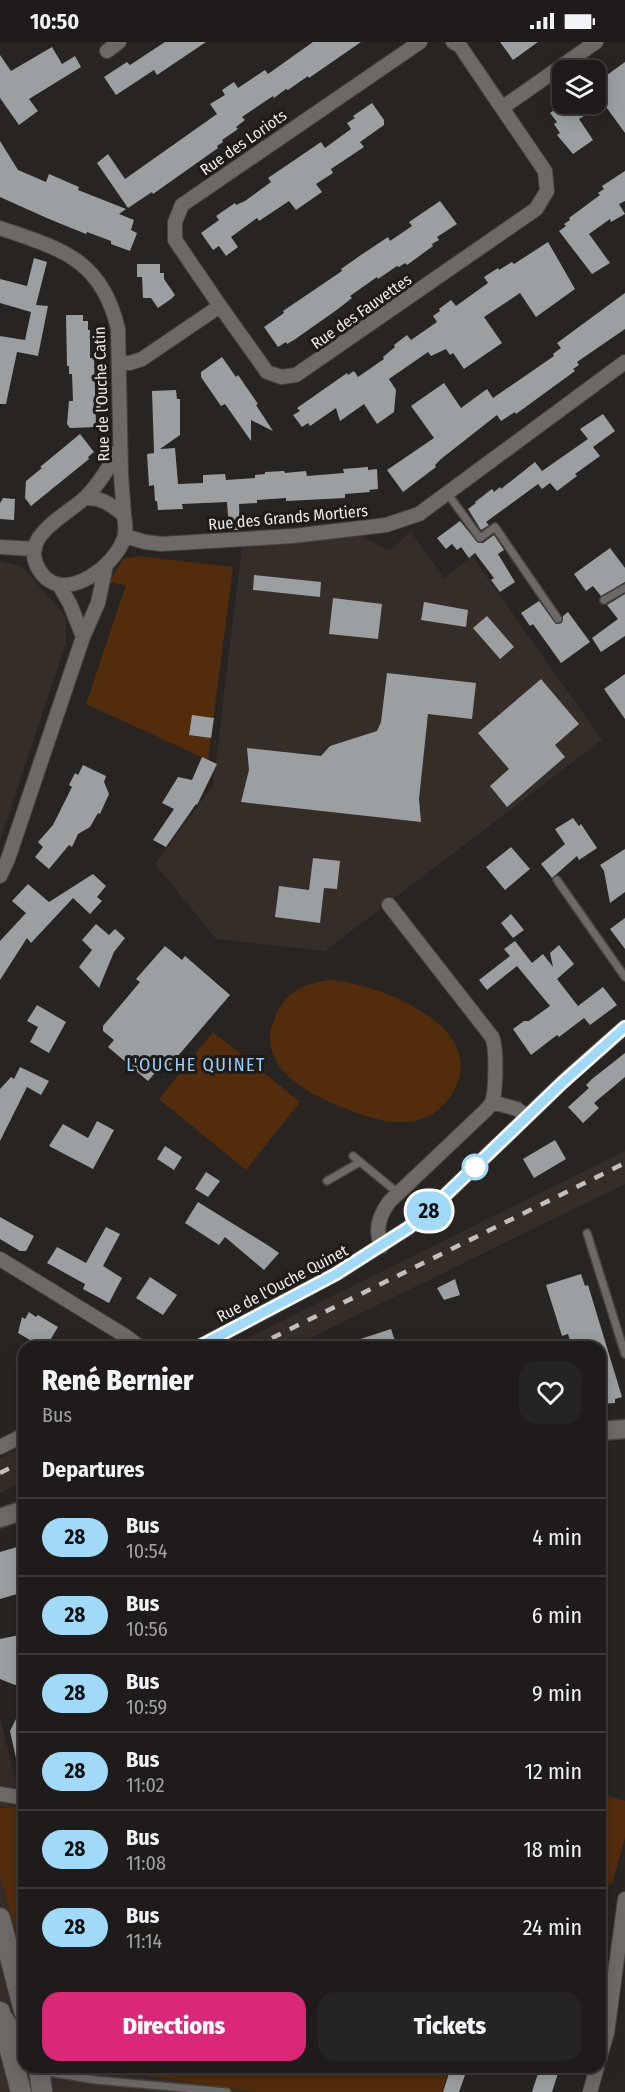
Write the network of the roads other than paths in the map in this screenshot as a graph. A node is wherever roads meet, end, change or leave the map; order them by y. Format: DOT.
graph roads {
  1 [pos="119,42"];
  2 [pos="420,42"];
  3 [pos="453,42"];
  4 [pos="597,42"];
  5 [pos="106,51"];
  6 [pos="502,108"];
  7 [pos="0,228"];
  8 [pos="220,306"];
  9 [pos="625,362"];
  10 [pos="119,363"];
  11 [pos="121,447"];
  12 [pos="447,493"];
  13 [pos="85,498"];
  14 [pos="124,515"];
  15 [pos="125,536"];
  16 [pos="0,547"];
  17 [pos="35,549"];
  18 [pos="106,565"];
  19 [pos="59,585"];
  20 [pos="625,588"];
  21 [pos="604,600"];
  22 [pos="558,619"];
  23 [pos="83,636"];
  24 [pos="0,876"];
  25 [pos="557,880"];
  26 [pos="389,905"];
  27 [pos="625,977"];
  28 [pos="625,1027"];
  29 [pos="492,1102"];
  30 [pos="527,1117"];
  31 [pos="353,1156"];
  32 [pos="360,1162"];
  33 [pos="327,1181"];
  34 [pos="398,1193"];
  35 [pos="587,1233"];
  36 [pos="382,1246"];
  37 [pos="0,1259"];
  38 [pos="132,1341"];
  39 [pos="209,1341"];
  40 [pos="625,1354"];
  41 [pos="625,1429"];
  42 [pos="606,1431"];
  43 [pos="18,1438"];
  44 [pos="0,1447"];
  45 [pos="18,1512"];
  46 [pos="0,1518"];
  47 [pos="0,1794"];
  48 [pos="18,1797"];
  49 [pos="625,1899"];
  50 [pos="0,1918"];
  51 [pos="18,1988"];
  52 [pos="0,2010"];
  53 [pos="606,2036"];
  54 [pos="18,2037"];
  55 [pos="40,2073"];
  56 [pos="63,2073"];
  57 [pos="595,2073"];
  58 [pos="21,2092"];
  59 [pos="42,2092"];
  60 [pos="227,2092"];
  61 [pos="590,2092"];
  1 -- 5 [label="street"];
  2 -- 8 [label="street, Rue des Loriots"];
  3 -- 6 [label="street"];
  4 -- 6 [label="street"];
  6 -- 8 [label="street, Rue des Fauvettes"];
  7 -- 10 [label="street, Rue de l'Ouche Catin"];
  8 -- 10 [label="street"];
  9 -- 12 [label="street, Rue des Grands Mortiers"];
  10 -- 11 [label="street, Rue de l'Ouche Catin"];
  11 -- 13 [label="street"];
  11 -- 14 [label="street, Rue de l'Ouche Catin"];
  12 -- 15 [label="street, Rue des Grands Mortiers"];
  12 -- 22 [label="lane"];
  13 -- 14 [label="street"];
  13 -- 17 [label="street"];
  14 -- 15 [label="street"];
  15 -- 18 [label="street"];
  16 -- 17 [label="street"];
  17 -- 19 [label="street"];
  18 -- 19 [label="street"];
  18 -- 23 [label="street"];
  19 -- 23 [label="street"];
  20 -- 21 [label="lane"];
  23 -- 24 [label="street"];
  25 -- 27 [label="lane"];
  26 -- 29 [label="street"];
  28 -- 30 [label="street, Rue de l'Ouche Quinet"];
  29 -- 30 [label="street"];
  29 -- 34 [label="street"];
  30 -- 36 [label="street, Rue de l'Ouche Quinet"];
  31 -- 32 [label="lane"];
  32 -- 33 [label="lane"];
  32 -- 34 [label="lane"];
  34 -- 36 [label="street"];
  35 -- 40 [label="lane"];
  36 -- 39 [label="street, Rue de l'Ouche Quinet"];
  37 -- 38 [label="street"];
  41 -- 42 [label="street"];
  43 -- 44 [label="street"];
  45 -- 46 [label="street"];
  47 -- 48 [label="street"];
  49 -- 53 [label="street"];
  50 -- 51 [label="main road"];
  52 -- 54 [label="street"];
  52 -- 58 [label="main road"];
  55 -- 59 [label="main road"];
  56 -- 60 [label="lane"];
  57 -- 61 [label="street"];
}
